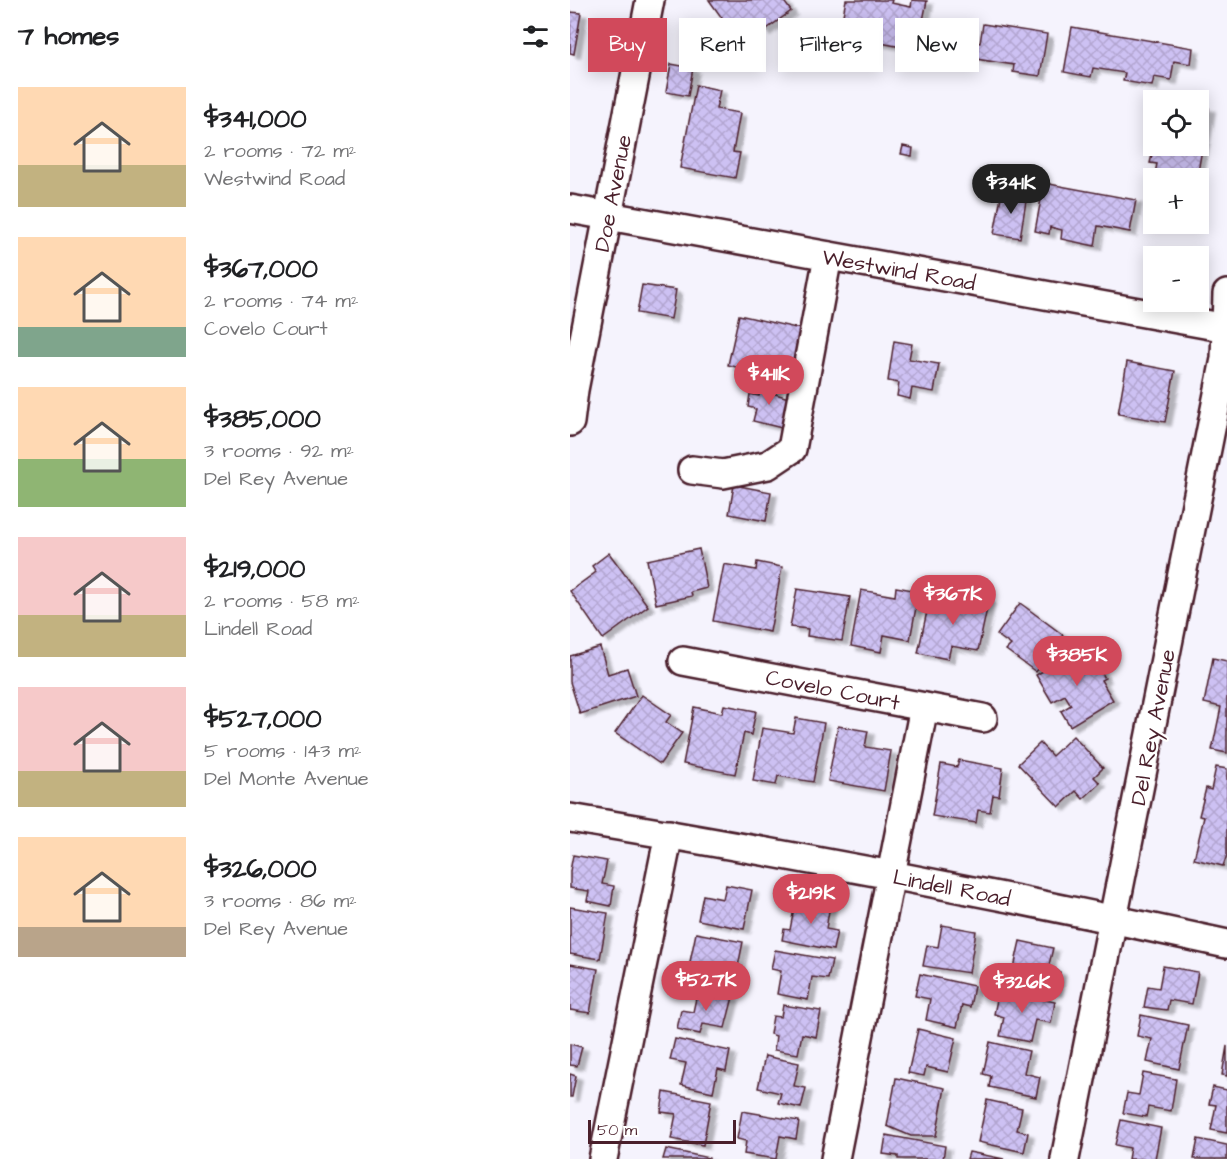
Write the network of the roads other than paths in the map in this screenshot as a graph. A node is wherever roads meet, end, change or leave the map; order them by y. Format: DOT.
graph roads {
  1 [pos="650,0"];
  2 [pos="570,209"];
  3 [pos="608,216"];
  4 [pos="828,256"];
  5 [pos="1227,294"];
  6 [pos="1226,328"];
  7 [pos="570,422"];
  8 [pos="692,470"];
  9 [pos="683,661"];
  10 [pos="924,707"];
  11 [pos="983,718"];
  12 [pos="570,818"];
  13 [pos="669,834"];
  14 [pos="892,875"];
  15 [pos="1114,919"];
  16 [pos="1227,944"];
  17 [pos="603,1159"];
  18 [pos="835,1159"];
  19 [pos="1065,1159"];
  1 -- 3 [label="street, Doe Avenue"];
  2 -- 3 [label="street, Westwind Road"];
  3 -- 4 [label="street, Westwind Road"];
  3 -- 7 [label="street, Doe Avenue"];
  4 -- 6 [label="street, Westwind Road"];
  4 -- 8 [label="street"];
  5 -- 6 [label="street, Del Rey Avenue"];
  6 -- 15 [label="street, Del Rey Avenue"];
  9 -- 10 [label="street, Covelo Court"];
  10 -- 11 [label="street, Covelo Court"];
  10 -- 14 [label="street"];
  12 -- 13 [label="street, Lindell Road"];
  13 -- 14 [label="street, Lindell Road"];
  13 -- 17 [label="street"];
  14 -- 15 [label="street, Lindell Road"];
  14 -- 18 [label="street"];
  15 -- 16 [label="street, Lindell Road"];
  15 -- 19 [label="street, Del Rey Avenue"];
}
